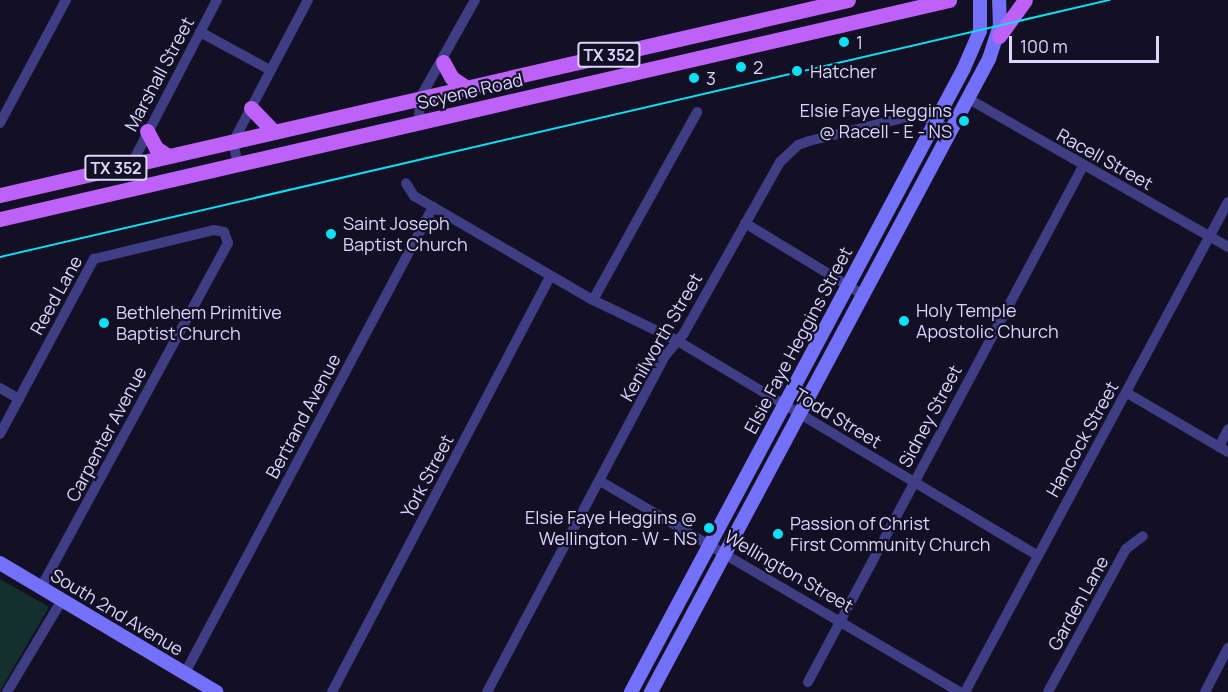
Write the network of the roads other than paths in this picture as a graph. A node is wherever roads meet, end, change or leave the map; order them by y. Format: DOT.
graph roads {
  1 [pos="66,0"];
  2 [pos="217,0"];
  3 [pos="308,0"];
  4 [pos="475,0"];
  5 [pos="848,0"];
  6 [pos="949,0"];
  7 [pos="980,0"];
  8 [pos="999,0"];
  9 [pos="1025,0"];
  10 [pos="728,27"];
  11 [pos="200,32"];
  12 [pos="999,36"];
  13 [pos="700,57"];
  14 [pos="443,62"];
  15 [pos="270,70"];
  16 [pos="467,88"];
  17 [pos="420,98"];
  18 [pos="967,98"];
  19 [pos="251,108"];
  20 [pos="696,112"];
  21 [pos="935,122"];
  22 [pos="0,123"];
  23 [pos="420,123"];
  24 [pos="949,129"];
  25 [pos="147,131"];
  26 [pos="274,132"];
  27 [pos="233,142"];
  28 [pos="168,156"];
  29 [pos="131,165"];
  30 [pos="238,165"];
  31 [pos="1083,166"];
  32 [pos="406,183"];
  33 [pos="0,195"];
  34 [pos="1228,202"];
  35 [pos="432,207"];
  36 [pos="0,219"];
  37 [pos="745,223"];
  38 [pos="224,232"];
  39 [pos="1211,236"];
  40 [pos="1228,246"];
  41 [pos="550,276"];
  42 [pos="847,285"];
  43 [pos="862,294"];
  44 [pos="593,300"];
  45 [pos="676,340"];
  46 [pos="0,388"];
  47 [pos="1127,393"];
  48 [pos="19,399"];
  49 [pos="783,404"];
  50 [pos="801,415"];
  51 [pos="1228,429"];
  52 [pos="0,434"];
  53 [pos="1223,450"];
  54 [pos="600,481"];
  55 [pos="914,482"];
  56 [pos="1143,536"];
  57 [pos="710,544"];
  58 [pos="1036,555"];
  59 [pos="726,556"];
  60 [pos="0,563"];
  61 [pos="41,588"];
  62 [pos="62,600"];
  63 [pos="841,620"];
  64 [pos="1228,648"];
  65 [pos="185,674"];
  66 [pos="808,682"];
  67 [pos="7,692"];
  68 [pos="216,692"];
  69 [pos="332,692"];
  70 [pos="487,692"];
  71 [pos="631,692"];
  72 [pos="651,692"];
  73 [pos="960,692"];
  74 [pos="965,692"];
  75 [pos="1048,692"];
  76 [pos="1205,692"];
  1 -- 22 [label="street"];
  2 -- 11 [label="street, Marshall Street"];
  3 -- 15 [label="street"];
  4 -- 14 [label="street"];
  5 -- 10 [label="main road, Scyene Road / TX 352"];
  6 -- 13 [label="main road, Scyene Road / TX 352"];
  7 -- 21 [label="main road, Elsie Faye Heggins Street"];
  8 -- 12 [label="main road, Elsie Faye Heggins Street"];
  9 -- 12 [label="main road"];
  10 -- 13 [label="main road"];
  10 -- 16 [label="main road, Scyene Road / TX 352"];
  11 -- 15 [label="street"];
  11 -- 25 [label="street, Marshall Street"];
  12 -- 18 [label="main road, Elsie Faye Heggins Street"];
  13 -- 23 [label="main road, Scyene Road / TX 352"];
  14 -- 16 [label="main road"];
  14 -- 17 [label="street"];
  15 -- 19 [label="street"];
  16 -- 17 [label="main road, Scyene Road / TX 352"];
  17 -- 23 [label="street"];
  17 -- 26 [label="main road, Scyene Road / TX 352"];
  18 -- 24 [label="main road, Elsie Faye Heggins Street"];
  18 -- 31 [label="street, Racell Street"];
  19 -- 26 [label="main road"];
  19 -- 27 [label="street"];
  20 -- 44 [label="street"];
  21 -- 24 [label="street, Kenilworth Street"];
  21 -- 37 [label="street, Kenilworth Street"];
  21 -- 42 [label="main road, Elsie Faye Heggins Street"];
  23 -- 30 [label="main road, Scyene Road / TX 352"];
  24 -- 43 [label="main road, Elsie Faye Heggins Street"];
  25 -- 28 [label="main road"];
  25 -- 29 [label="street, Marshall Street"];
  26 -- 27 [label="main road, Scyene Road / TX 352"];
  27 -- 28 [label="main road, Scyene Road / TX 352"];
  27 -- 30 [label="street"];
  28 -- 29 [label="main road, Scyene Road / TX 352"];
  29 -- 33 [label="main road, Scyene Road / TX 352"];
  30 -- 36 [label="main road, Scyene Road / TX 352"];
  31 -- 39 [label="street, Racell Street"];
  31 -- 55 [label="street, Sidney Street"];
  32 -- 35 [label="street"];
  34 -- 39 [label="street, Hancock Street"];
  35 -- 41 [label="street, Todd Street"];
  35 -- 65 [label="street, Bertrand Avenue"];
  37 -- 42 [label="street"];
  37 -- 45 [label="street, Kenilworth Street"];
  38 -- 48 [label="street, Reed Lane"];
  38 -- 61 [label="street, Carpenter Avenue"];
  39 -- 40 [label="street, Racell Street"];
  39 -- 47 [label="street, Hancock Street"];
  41 -- 44 [label="street, Todd Street"];
  41 -- 69 [label="street, York Street"];
  42 -- 43 [label="street"];
  42 -- 49 [label="main road, Elsie Faye Heggins Street"];
  43 -- 50 [label="main road, Elsie Faye Heggins Street"];
  44 -- 45 [label="street, Todd Street"];
  45 -- 49 [label="street, Todd Street"];
  45 -- 54 [label="street, Kenilworth Street"];
  46 -- 48 [label="street"];
  47 -- 53 [label="street"];
  47 -- 58 [label="street, Hancock Street"];
  48 -- 52 [label="street, Reed Lane"];
  49 -- 50 [label="street, Todd Street"];
  49 -- 57 [label="main road, Elsie Faye Heggins Street"];
  50 -- 55 [label="street, Todd Street"];
  50 -- 59 [label="main road, Elsie Faye Heggins Street"];
  51 -- 53 [label="street"];
  54 -- 57 [label="street, Wellington Street"];
  54 -- 70 [label="street, Kenilworth Street"];
  55 -- 58 [label="street, Todd Street"];
  55 -- 63 [label="street, Sidney Street"];
  56 -- 75 [label="street, Garden Lane"];
  57 -- 59 [label="street, Wellington Street"];
  57 -- 71 [label="main road, Elsie Faye Heggins Street"];
  58 -- 74 [label="street, Hancock Street"];
  59 -- 63 [label="street, Wellington Street"];
  59 -- 72 [label="main road, Elsie Faye Heggins Street"];
  60 -- 61 [label="main road, South 2nd Avenue"];
  61 -- 62 [label="main road, South 2nd Avenue"];
  62 -- 65 [label="main road, South 2nd Avenue"];
  62 -- 67 [label="street"];
  63 -- 66 [label="street, Sidney Street"];
  63 -- 73 [label="street, Wellington Street"];
  64 -- 76 [label="street"];
  65 -- 68 [label="main road, South 2nd Avenue"];
}
